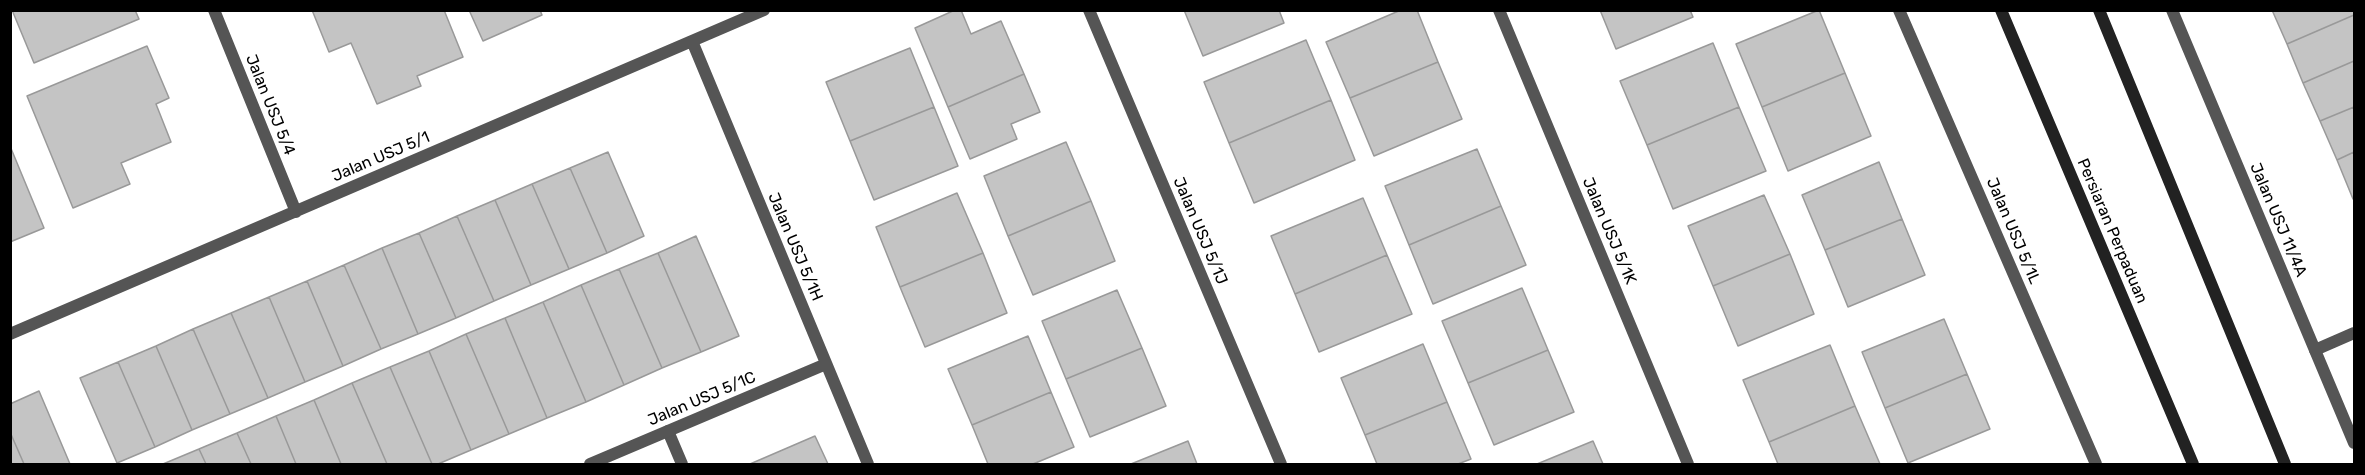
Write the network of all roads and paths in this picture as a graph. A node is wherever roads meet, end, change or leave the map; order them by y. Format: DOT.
graph roads {
  1 [pos="213,10"];
  2 [pos="764,10"];
  3 [pos="1089,10"];
  4 [pos="1499,10"];
  5 [pos="1899,10"];
  6 [pos="2001,10"];
  7 [pos="2099,10"];
  8 [pos="2172,10"];
  9 [pos="692,41"];
  10 [pos="296,212"];
  11 [pos="2355,333"];
  12 [pos="10,334"];
  13 [pos="2315,350"];
  14 [pos="826,364"];
  15 [pos="668,431"];
  16 [pos="2355,443"];
  17 [pos="590,465"];
  18 [pos="682,465"];
  19 [pos="868,465"];
  20 [pos="1281,465"];
  21 [pos="1689,465"];
  22 [pos="2096,465"];
  23 [pos="2193,465"];
  24 [pos="2285,465"];
  1 -- 10 [label="street, Jalan USJ 5/4"];
  2 -- 9 [label="street, Jalan USJ 5/1"];
  3 -- 20 [label="street, Jalan USJ 5/1J"];
  4 -- 21 [label="street, Jalan USJ 5/1K"];
  5 -- 22 [label="street, Jalan USJ 5/1L"];
  6 -- 23 [label="main road, Persiaran Perpaduan"];
  7 -- 24 [label="main road"];
  8 -- 13 [label="street, Jalan USJ 11/4A"];
  9 -- 10 [label="street, Jalan USJ 5/1"];
  9 -- 14 [label="street, Jalan USJ 5/1H"];
  10 -- 12 [label="street, Jalan USJ 5/1"];
  11 -- 13 [label="street"];
  13 -- 16 [label="street, Jalan USJ 11/4A"];
  14 -- 15 [label="street, Jalan USJ 5/1C"];
  14 -- 19 [label="street, Jalan USJ 5/1H"];
  15 -- 17 [label="street, Jalan USJ 5/1C"];
  15 -- 18 [label="street"];
}
